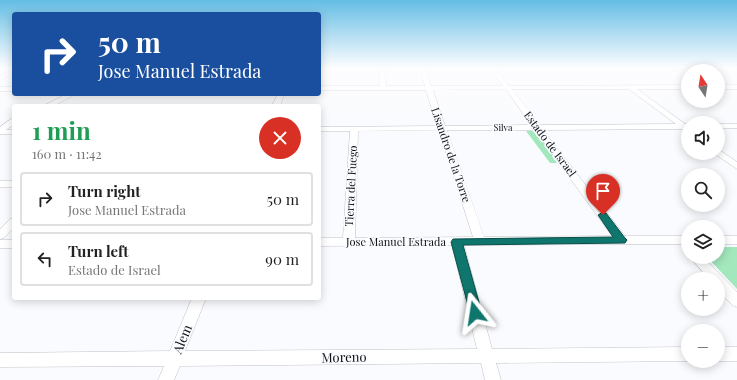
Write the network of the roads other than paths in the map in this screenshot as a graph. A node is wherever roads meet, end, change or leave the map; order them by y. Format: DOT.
graph roads {
  1 [pos="737,86"];
  2 [pos="508,87"];
  3 [pos="630,87"];
  4 [pos="681,87"];
  5 [pos="725,87"];
  6 [pos="321,88"];
  7 [pos="383,88"];
  8 [pos="428,88"];
  9 [pos="0,89"];
  10 [pos="12,89"];
  11 [pos="69,96"];
  12 [pos="51,104"];
  13 [pos="12,122"];
  14 [pos="681,123"];
  15 [pos="725,126"];
  16 [pos="737,126"];
  17 [pos="538,127"];
  18 [pos="681,127"];
  19 [pos="442,128"];
  20 [pos="321,129"];
  21 [pos="354,129"];
  22 [pos="0,131"];
  23 [pos="12,132"];
  24 [pos="725,157"];
  25 [pos="737,166"];
  26 [pos="0,184"];
  27 [pos="12,184"];
  28 [pos="12,224"];
  29 [pos="0,235"];
  30 [pos="622,240"];
  31 [pos="725,240"];
  32 [pos="737,240"];
  33 [pos="480,241"];
  34 [pos="321,242"];
  35 [pos="349,242"];
  36 [pos="456,242"];
  37 [pos="681,243"];
  38 [pos="0,244"];
  39 [pos="12,244"];
  40 [pos="702,264"];
  41 [pos="710,272"];
  42 [pos="725,288"];
  43 [pos="197,300"];
  44 [pos="737,301"];
  45 [pos="681,354"];
  46 [pos="725,354"];
  47 [pos="737,354"];
  48 [pos="486,356"];
  49 [pos="174,358"];
  50 [pos="0,360"];
  51 [pos="166,380"];
  52 [pos="493,380"];
  1 -- 5 [label="street"];
  2 -- 3 [label="street"];
  2 -- 8 [label="street"];
  2 -- 17 [label="street, Estado de Israel"];
  3 -- 4 [label="street"];
  3 -- 14 [label="street"];
  6 -- 7 [label="street"];
  7 -- 8 [label="street"];
  8 -- 19 [label="street, Lisandro de la Torre"];
  9 -- 10 [label="street"];
  11 -- 12 [label="street"];
  13 -- 22 [label="street"];
  15 -- 16 [label="street"];
  17 -- 18 [label="street, Silva"];
  17 -- 19 [label="street, Silva"];
  17 -- 30 [label="street, Estado de Israel"];
  19 -- 21 [label="street, Silva"];
  19 -- 33 [label="street, Lisandro de la Torre"];
  20 -- 21 [label="street, Silva"];
  21 -- 35 [label="street, Tierra del Fuego"];
  22 -- 23 [label="street"];
  24 -- 25 [label="street"];
  26 -- 27 [label="street"];
  28 -- 29 [label="street"];
  30 -- 33 [label="street, Jose Manuel Estrada"];
  30 -- 37 [label="street, Jose Manuel Estrada"];
  31 -- 32 [label="street"];
  33 -- 36 [label="street, Jose Manuel Estrada"];
  34 -- 35 [label="street, Jose Manuel Estrada"];
  35 -- 36 [label="street, Jose Manuel Estrada"];
  36 -- 48 [label="street"];
  38 -- 39 [label="street"];
  40 -- 41 [label="street"];
  42 -- 44 [label="street"];
  43 -- 49 [label="street, Alem"];
  45 -- 48 [label="street, Moreno"];
  46 -- 47 [label="street"];
  48 -- 49 [label="street, Moreno"];
  48 -- 52 [label="street"];
  49 -- 50 [label="street, Moreno"];
  49 -- 51 [label="street, Alem"];
}
